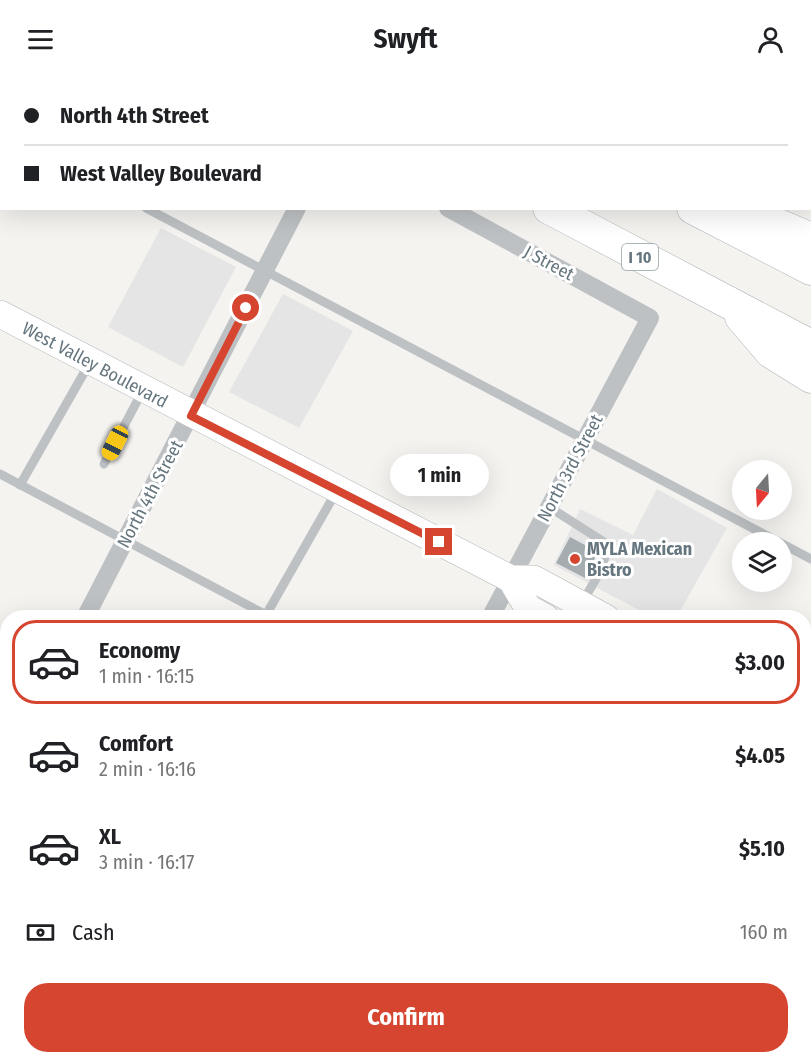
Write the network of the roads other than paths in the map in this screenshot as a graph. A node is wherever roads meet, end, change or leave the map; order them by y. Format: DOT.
graph roads {
  1 [pos="150,210"];
  2 [pos="296,210"];
  3 [pos="452,210"];
  4 [pos="553,210"];
  5 [pos="697,210"];
  6 [pos="744,210"];
  7 [pos="811,239"];
  8 [pos="811,268"];
  9 [pos="265,271"];
  10 [pos="731,305"];
  11 [pos="0,314"];
  12 [pos="650,318"];
  13 [pos="811,346"];
  14 [pos="90,362"];
  15 [pos="811,377"];
  16 [pos="142,390"];
  17 [pos="191,416"];
  18 [pos="586,439"];
  19 [pos="104,464"];
  20 [pos="0,474"];
  21 [pos="20,485"];
  22 [pos="337,490"];
  23 [pos="549,507"];
  24 [pos="126,540"];
  25 [pos="811,559"];
  26 [pos="511,579"];
  27 [pos="581,605"];
  28 [pos="89,610"];
  29 [pos="257,610"];
  30 [pos="271,610"];
  31 [pos="494,610"];
  32 [pos="532,610"];
  33 [pos="591,610"];
  1 -- 9 [label="lane"];
  2 -- 9 [label="street, North 4th Street"];
  3 -- 12 [label="street, J Street"];
  4 -- 10 [label="highway, I 10"];
  5 -- 8 [label="highway"];
  6 -- 7 [label="highway"];
  9 -- 17 [label="street, North 4th Street"];
  9 -- 18 [label="lane"];
  10 -- 13 [label="highway, I 10"];
  10 -- 15 [label="highway"];
  11 -- 14 [label="main road, West Valley Boulevard"];
  12 -- 18 [label="street, North 3rd Street"];
  14 -- 16 [label="main road, West Valley Boulevard"];
  14 -- 21 [label="lane"];
  16 -- 17 [label="main road, West Valley Boulevard"];
  16 -- 19 [label="lane"];
  17 -- 22 [label="main road, West Valley Boulevard"];
  17 -- 24 [label="street, North 4th Street"];
  18 -- 23 [label="street, North 3rd Street"];
  18 -- 25 [label="lane"];
  20 -- 21 [label="lane"];
  21 -- 24 [label="lane"];
  22 -- 26 [label="main road, West Valley Boulevard"];
  22 -- 30 [label="lane"];
  23 -- 26 [label="street, North 3rd Street"];
  23 -- 27 [label="lane"];
  24 -- 28 [label="street, North 4th Street"];
  24 -- 29 [label="lane"];
  26 -- 27 [label="main road, West Valley Boulevard"];
  26 -- 31 [label="street, North 3rd Street"];
  26 -- 32 [label="main road"];
  27 -- 33 [label="main road, West Valley Boulevard"];
}
